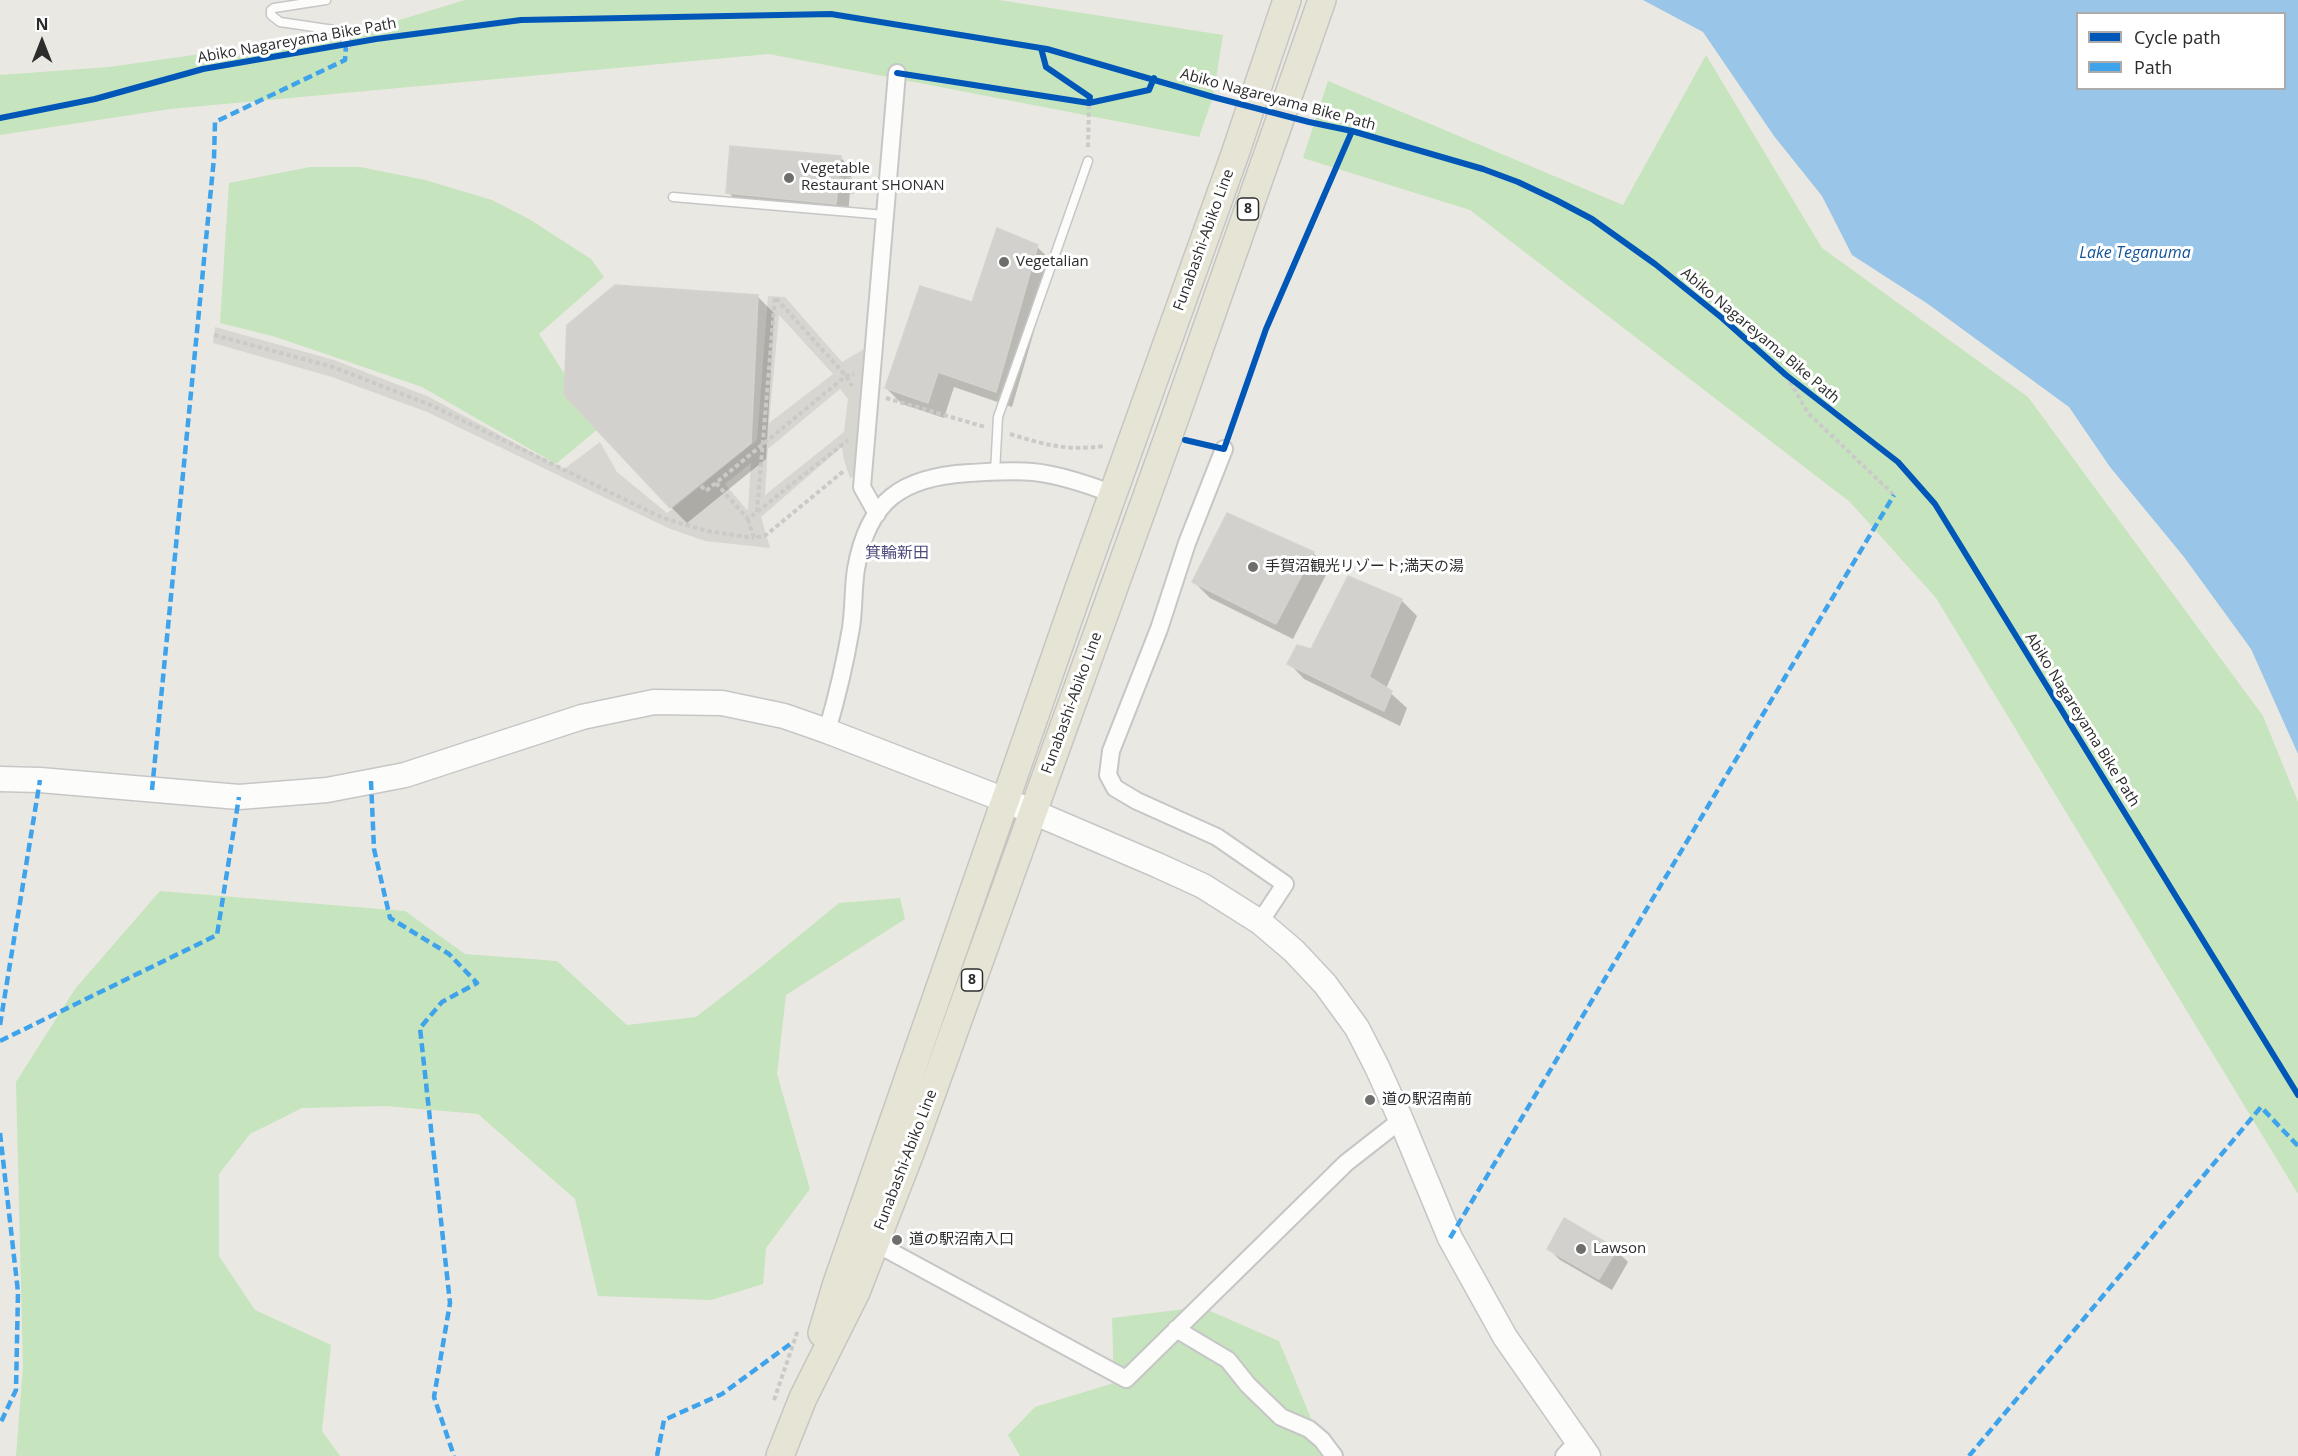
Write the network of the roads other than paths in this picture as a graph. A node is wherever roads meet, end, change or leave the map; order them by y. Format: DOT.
graph roads {
  1 [pos="326,0"];
  2 [pos="1287,0"];
  3 [pos="1322,0"];
  4 [pos="346,45"];
  5 [pos="897,73"];
  6 [pos="1088,161"];
  7 [pos="674,197"];
  8 [pos="885,215"];
  9 [pos="1224,449"];
  10 [pos="995,472"];
  11 [pos="1113,494"];
  12 [pos="878,514"];
  13 [pos="827,731"];
  14 [pos="0,779"];
  15 [pos="1005,800"];
  16 [pos="1033,812"];
  17 [pos="1260,922"];
  18 [pos="1401,1120"];
  19 [pos="875,1243"];
  20 [pos="1176,1329"];
  21 [pos="803,1398"];
  22 [pos="1576,1452"];
  23 [pos="780,1456"];
  24 [pos="1334,1456"];
  1 -- 4 [label="lane"];
  2 -- 11 [label="main road, Funabashi-Abiko Line / 8"];
  3 -- 16 [label="main road, Funabashi-Abiko Line / 8"];
  5 -- 8 [label="street"];
  6 -- 10 [label="lane"];
  7 -- 8 [label="lane"];
  8 -- 12 [label="street"];
  9 -- 17 [label="street"];
  10 -- 11 [label="street"];
  10 -- 12 [label="street"];
  11 -- 15 [label="main road, Funabashi-Abiko Line / 8"];
  12 -- 13 [label="street"];
  13 -- 14 [label="street"];
  13 -- 15 [label="street"];
  15 -- 16 [label="street"];
  15 -- 21 [label="main road, Funabashi-Abiko Line / 8"];
  16 -- 17 [label="street"];
  16 -- 19 [label="main road, Funabashi-Abiko Line / 8"];
  17 -- 18 [label="street"];
  18 -- 20 [label="street"];
  18 -- 22 [label="street"];
  19 -- 20 [label="street"];
  19 -- 21 [label="main road, Funabashi-Abiko Line / 8"];
  20 -- 24 [label="street"];
  21 -- 23 [label="main road, Funabashi-Abiko Line / 8"];
}
